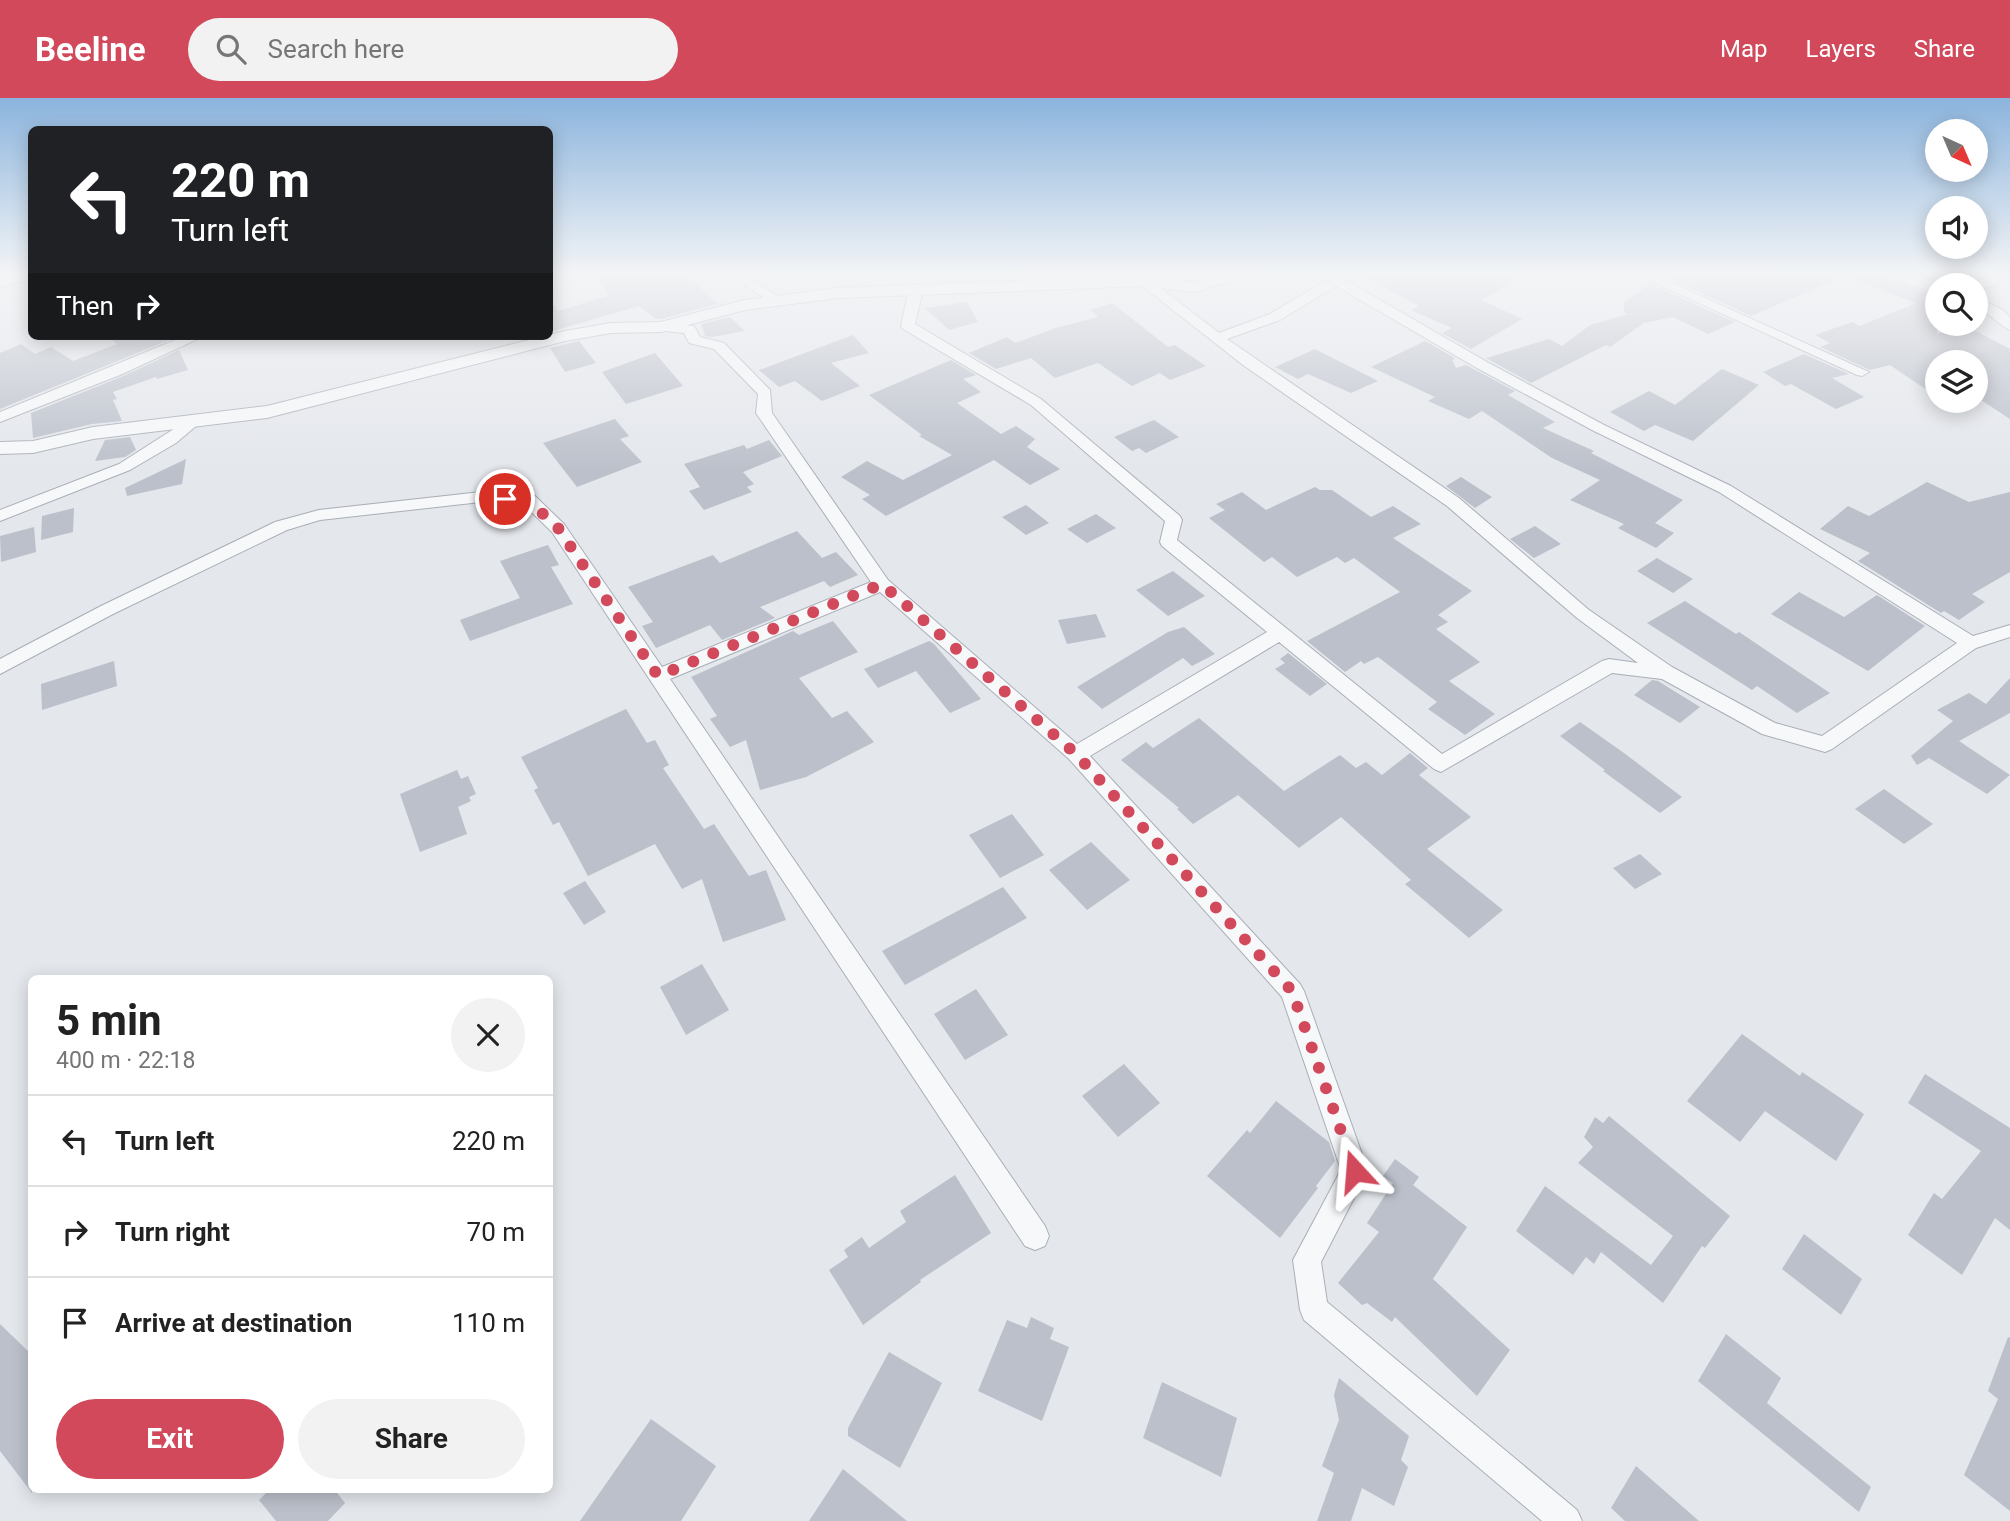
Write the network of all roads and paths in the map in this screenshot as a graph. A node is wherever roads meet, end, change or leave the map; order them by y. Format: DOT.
graph roads {
  1 [pos="694,339"];
  2 [pos="931,339"];
  3 [pos="1219,339"];
  4 [pos="1440,339"];
  5 [pos="1789,339"];
  6 [pos="188,340"];
  7 [pos="550,340"];
  8 [pos="1862,372"];
  9 [pos="0,417"];
  10 [pos="191,423"];
  11 [pos="0,448"];
  12 [pos="0,516"];
  13 [pos="882,584"];
  14 [pos="2010,631"];
  15 [pos="1281,632"];
  16 [pos="1971,643"];
  17 [pos="0,667"];
  18 [pos="1665,672"];
  19 [pos="658,676"];
  20 [pos="1076,754"];
  21 [pos="1035,1236"];
  22 [pos="1566,1521"];
  1 -- 13 [label="street"];
  2 -- 15 [label="street"];
  3 -- 18 [label="street"];
  4 -- 16 [label="street"];
  5 -- 8 [label="street"];
  6 -- 9 [label="street"];
  7 -- 10 [label="street"];
  10 -- 11 [label="street"];
  10 -- 12 [label="street"];
  13 -- 19 [label="street"];
  13 -- 20 [label="street"];
  14 -- 16 [label="street"];
  15 -- 18 [label="street"];
  15 -- 20 [label="street"];
  16 -- 18 [label="street"];
  17 -- 19 [label="street"];
  19 -- 21 [label="street"];
  20 -- 22 [label="street"];
}
